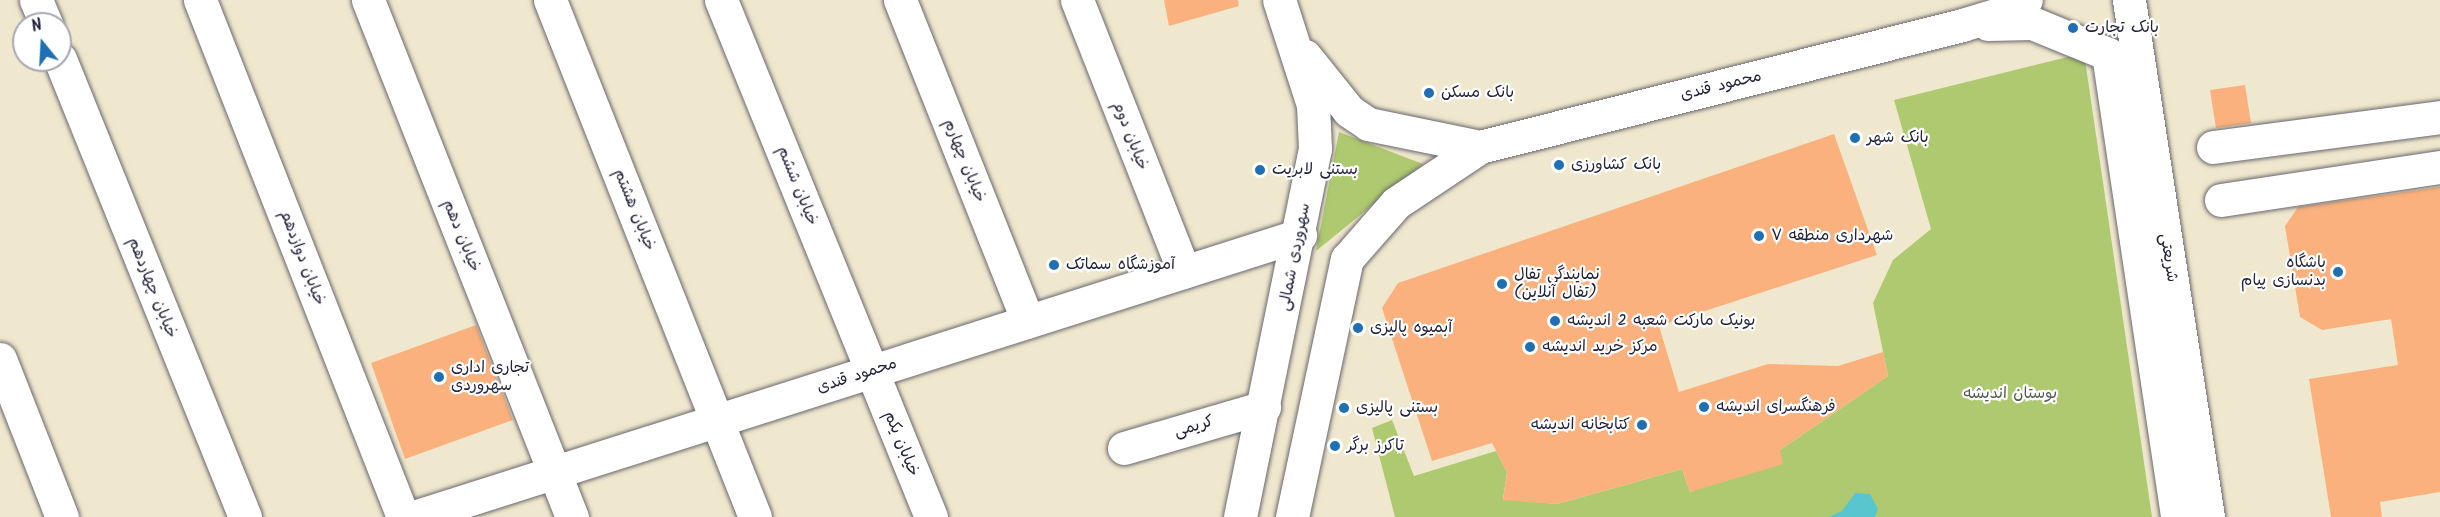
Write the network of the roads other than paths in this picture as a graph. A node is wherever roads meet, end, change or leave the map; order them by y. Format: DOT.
graph roads {
  1 [pos="200,0"];
  2 [pos="368,0"];
  3 [pos="550,0"];
  4 [pos="722,0"];
  5 [pos="900,0"];
  6 [pos="1077,0"];
  7 [pos="1279,0"];
  8 [pos="2026,0"];
  9 [pos="2129,0"];
  10 [pos="1962,25"];
  11 [pos="1298,46"];
  12 [pos="2108,54"];
  13 [pos="65,72"];
  14 [pos="2440,117"];
  15 [pos="1480,147"];
  16 [pos="2213,147"];
  17 [pos="2440,167"];
  18 [pos="2221,200"];
  19 [pos="1300,235"];
  20 [pos="1184,272"];
  21 [pos="1028,321"];
  22 [pos="0,359"];
  23 [pos="872,371"];
  24 [pos="1264,407"];
  25 [pos="717,420"];
  26 [pos="1124,448"];
  27 [pos="554,472"];
  28 [pos="62,517"];
  29 [pos="245,517"];
  30 [pos="403,517"];
  31 [pos="414,517"];
  32 [pos="572,517"];
  33 [pos="755,517"];
  34 [pos="931,517"];
  35 [pos="1240,517"];
  36 [pos="1292,517"];
  37 [pos="2177,517"];
  38 [pos="2208,517"];
  1 -- 30 [label="street, خیابان دوازدهم"];
  2 -- 27 [label="street, خیابان دهم"];
  3 -- 25 [label="street, خیابان هشتم"];
  4 -- 23 [label="street, خیابان ششم"];
  5 -- 21 [label="street, خیابان چهارم"];
  6 -- 20 [label="street, خیابان دوم"];
  7 -- 11 [label="street, سهروردی شمالی"];
  8 -- 10 [label="street, محمود قندی"];
  9 -- 38 [label="street, شریعتی"];
  10 -- 12 [label="street, محمود قندی"];
  10 -- 15 [label="street, محمود قندی"];
  11 -- 15 [label="street"];
  11 -- 19 [label="street, سهروردی شمالی"];
  12 -- 37 [label="street, شریعتی"];
  13 -- 29 [label="street, خیابان چهاردهم"];
  14 -- 16 [label="street"];
  15 -- 36 [label="street"];
  17 -- 18 [label="street"];
  19 -- 20 [label="street, محمود قندی"];
  19 -- 24 [label="street, سهروردی شمالی"];
  20 -- 21 [label="street, محمود قندی"];
  21 -- 23 [label="street, محمود قندی"];
  22 -- 28 [label="street"];
  23 -- 25 [label="street, محمود قندی"];
  23 -- 34 [label="street, خیابان یکم"];
  24 -- 26 [label="street, کریمی"];
  24 -- 35 [label="street, سهروردی شمالی"];
  25 -- 27 [label="street, محمود قندی"];
  25 -- 33 [label="street, خیابان هشتم"];
  27 -- 31 [label="street, محمود قندی"];
  27 -- 32 [label="street, خیابان دهم"];
}
